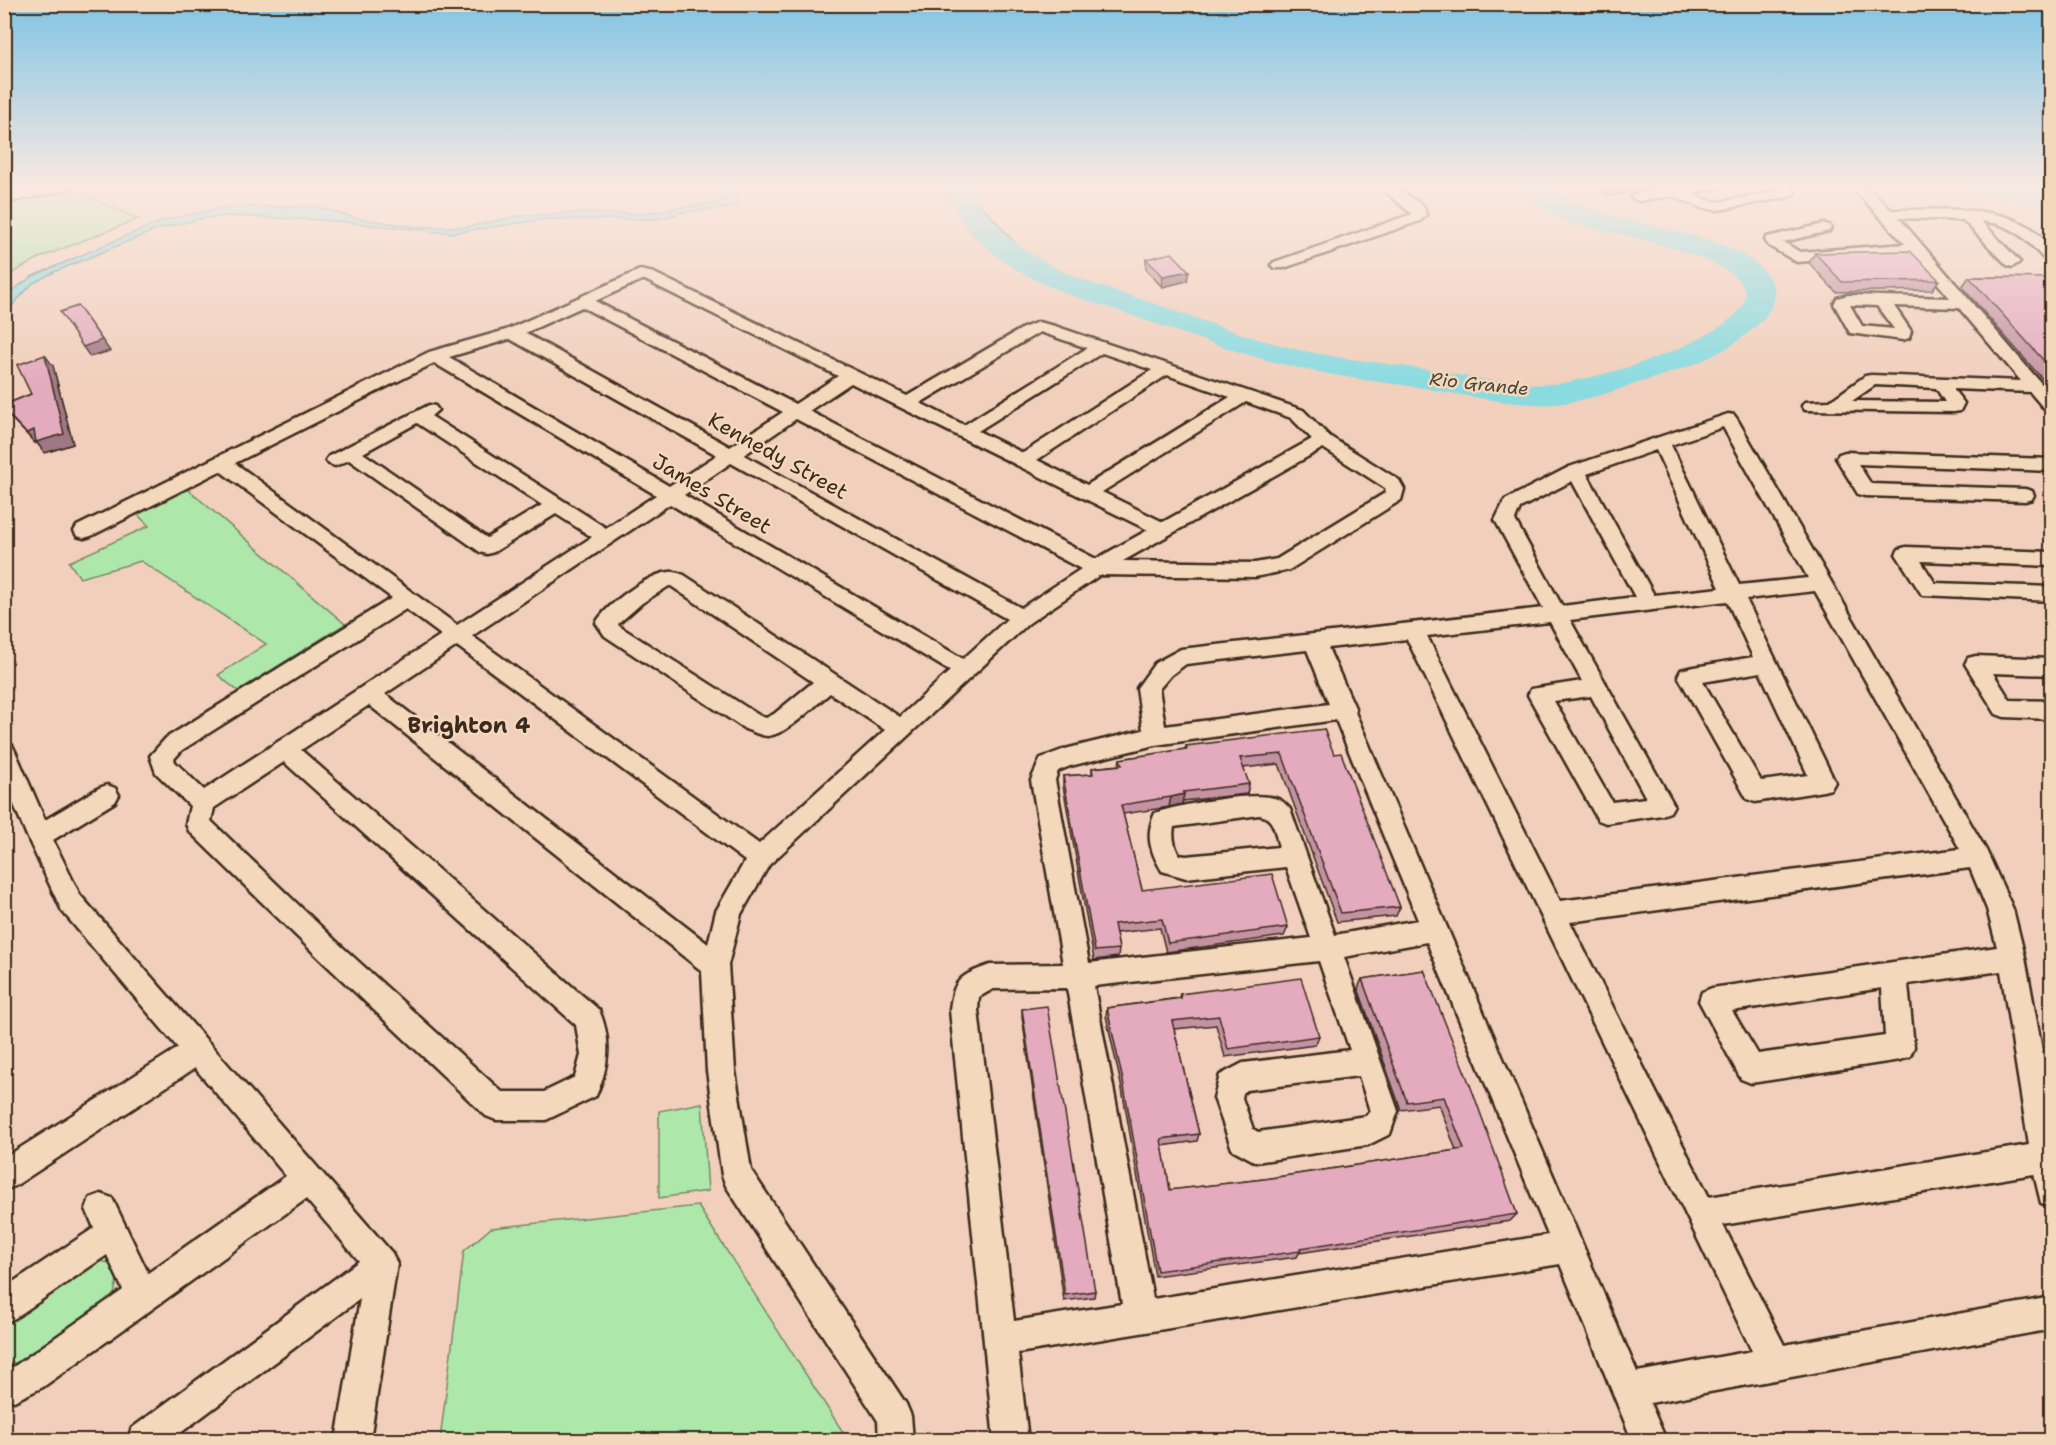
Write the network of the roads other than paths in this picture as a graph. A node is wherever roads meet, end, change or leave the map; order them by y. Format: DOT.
graph roads {
  1 [pos="1315,252"];
  2 [pos="1791,252"];
  3 [pos="1837,252"];
  4 [pos="1919,252"];
  5 [pos="1998,252"];
  6 [pos="2043,262"];
  7 [pos="1279,265"];
  8 [pos="585,302"];
  9 [pos="1883,302"];
  10 [pos="1963,303"];
  11 [pos="512,333"];
  12 [pos="1100,348"];
  13 [pos="435,357"];
  14 [pos="1165,369"];
  15 [pos="850,376"];
  16 [pos="1940,382"];
  17 [pos="2034,387"];
  18 [pos="1244,396"];
  19 [pos="906,404"];
  20 [pos="1811,406"];
  21 [pos="1833,406"];
  22 [pos="2052,407"];
  23 [pos="796,412"];
  24 [pos="965,432"];
  25 [pos="1323,440"];
  26 [pos="1661,442"];
  27 [pos="730,455"];
  28 [pos="1024,461"];
  29 [pos="222,463"];
  30 [pos="2001,464"];
  31 [pos="2052,465"];
  32 [pos="1576,471"];
  33 [pos="1089,492"];
  34 [pos="670,495"];
  35 [pos="556,505"];
  36 [pos="1163,530"];
  37 [pos="84,531"];
  38 [pos="606,537"];
  39 [pos="2052,559"];
  40 [pos="1096,568"];
  41 [pos="1822,583"];
  42 [pos="1733,593"];
  43 [pos="2052,594"];
  44 [pos="407,599"];
  45 [pos="1648,603"];
  46 [pos="1556,614"];
  47 [pos="1022,618"];
  48 [pos="1413,630"];
  49 [pos="457,636"];
  50 [pos="1314,641"];
  51 [pos="1767,663"];
  52 [pos="2052,667"];
  53 [pos="965,670"];
  54 [pos="828,682"];
  55 [pos="1596,687"];
  56 [pos="369,693"];
  57 [pos="1345,710"];
  58 [pos="2052,710"];
  59 [pos="901,729"];
  60 [pos="1155,736"];
  61 [pos="285,749"];
  62 [pos="4,751"];
  63 [pos="107,795"];
  64 [pos="203,803"];
  65 [pos="39,836"];
  66 [pos="1294,856"];
  67 [pos="1977,857"];
  68 [pos="760,858"];
  69 [pos="1553,913"];
  70 [pos="1435,929"];
  71 [pos="1328,948"];
  72 [pos="2012,957"];
  73 [pos="715,965"];
  74 [pos="1894,974"];
  75 [pos="1078,976"];
  76 [pos="198,1051"];
  77 [pos="1368,1061"];
  78 [pos="2046,1157"];
  79 [pos="4,1175"];
  80 [pos="308,1179"];
  81 [pos="2052,1192"];
  82 [pos="1701,1213"];
  83 [pos="1568,1247"];
  84 [pos="381,1264"];
  85 [pos="143,1297"];
  86 [pos="4,1307"];
  87 [pos="2052,1313"];
  88 [pos="1140,1317"];
  89 [pos="999,1340"];
  90 [pos="1775,1363"];
  91 [pos="4,1380"];
  92 [pos="1628,1390"];
  93 [pos="144,1440"];
  94 [pos="352,1440"];
  95 [pos="896,1440"];
  96 [pos="1011,1440"];
  97 [pos="1649,1440"];
  1 -- 7 [label="street"];
  2 -- 3 [label="street"];
  4 -- 10 [label="street"];
  5 -- 6 [label="street"];
  8 -- 11 [label="street"];
  8 -- 15 [label="street"];
  8 -- 23 [label="street"];
  9 -- 10 [label="street"];
  10 -- 17 [label="street"];
  11 -- 13 [label="street"];
  11 -- 27 [label="street, Kennedy Street"];
  12 -- 14 [label="street"];
  12 -- 19 [label="street"];
  12 -- 24 [label="street"];
  13 -- 29 [label="street"];
  13 -- 34 [label="street, James Street"];
  14 -- 18 [label="street"];
  14 -- 28 [label="street"];
  15 -- 19 [label="street"];
  15 -- 23 [label="street"];
  16 -- 17 [label="street"];
  16 -- 21 [label="street"];
  16 -- 21 [label="street"];
  17 -- 22 [label="street"];
  18 -- 25 [label="street"];
  18 -- 33 [label="street"];
  19 -- 24 [label="street"];
  20 -- 21 [label="street"];
  23 -- 27 [label="street"];
  23 -- 40 [label="street"];
  24 -- 28 [label="street"];
  25 -- 36 [label="street"];
  25 -- 40 [label="street"];
  26 -- 32 [label="street"];
  26 -- 41 [label="street"];
  26 -- 42 [label="street"];
  27 -- 34 [label="street"];
  27 -- 47 [label="street, Kennedy Street"];
  28 -- 33 [label="street"];
  29 -- 37 [label="street"];
  29 -- 44 [label="street"];
  30 -- 30 [label="street"];
  30 -- 31 [label="street"];
  32 -- 45 [label="street"];
  32 -- 46 [label="street"];
  33 -- 36 [label="street"];
  34 -- 38 [label="street"];
  34 -- 53 [label="street, James Street"];
  35 -- 35 [label="street"];
  35 -- 38 [label="street"];
  36 -- 40 [label="street"];
  38 -- 49 [label="street"];
  39 -- 43 [label="street"];
  40 -- 47 [label="street"];
  41 -- 42 [label="street"];
  41 -- 67 [label="street"];
  42 -- 45 [label="street"];
  42 -- 51 [label="street"];
  44 -- 49 [label="street"];
  44 -- 64 [label="street"];
  45 -- 46 [label="street"];
  46 -- 48 [label="street"];
  46 -- 55 [label="street"];
  47 -- 53 [label="street"];
  48 -- 50 [label="street"];
  48 -- 69 [label="street"];
  49 -- 56 [label="street"];
  49 -- 68 [label="street"];
  50 -- 57 [label="street"];
  50 -- 60 [label="street"];
  51 -- 51 [label="street"];
  52 -- 58 [label="street"];
  53 -- 59 [label="street"];
  54 -- 54 [label="street"];
  54 -- 59 [label="street"];
  55 -- 55 [label="street"];
  56 -- 61 [label="street"];
  56 -- 73 [label="street"];
  57 -- 60 [label="street"];
  57 -- 70 [label="street"];
  59 -- 68 [label="street"];
  60 -- 75 [label="street"];
  61 -- 64 [label="street"];
  61 -- 64 [label="street"];
  62 -- 65 [label="street"];
  63 -- 65 [label="street"];
  65 -- 76 [label="street"];
  66 -- 66 [label="street"];
  66 -- 71 [label="street"];
  67 -- 69 [label="street"];
  67 -- 72 [label="street"];
  68 -- 73 [label="street"];
  69 -- 82 [label="street"];
  70 -- 71 [label="street"];
  70 -- 83 [label="street"];
  71 -- 75 [label="street"];
  71 -- 77 [label="street"];
  72 -- 74 [label="street"];
  72 -- 78 [label="street"];
  73 -- 95 [label="street"];
  74 -- 74 [label="street"];
  75 -- 88 [label="street"];
  75 -- 89 [label="street"];
  76 -- 79 [label="street"];
  76 -- 80 [label="street"];
  77 -- 77 [label="street"];
  78 -- 81 [label="street"];
  78 -- 82 [label="street"];
  80 -- 84 [label="street"];
  80 -- 85 [label="street"];
  82 -- 90 [label="street"];
  83 -- 88 [label="street"];
  83 -- 92 [label="street"];
  84 -- 93 [label="street"];
  84 -- 94 [label="street"];
  85 -- 86 [label="street"];
  85 -- 91 [label="street"];
  87 -- 90 [label="street"];
  88 -- 89 [label="street"];
  89 -- 96 [label="street"];
  90 -- 92 [label="street"];
  92 -- 97 [label="street"];
}
